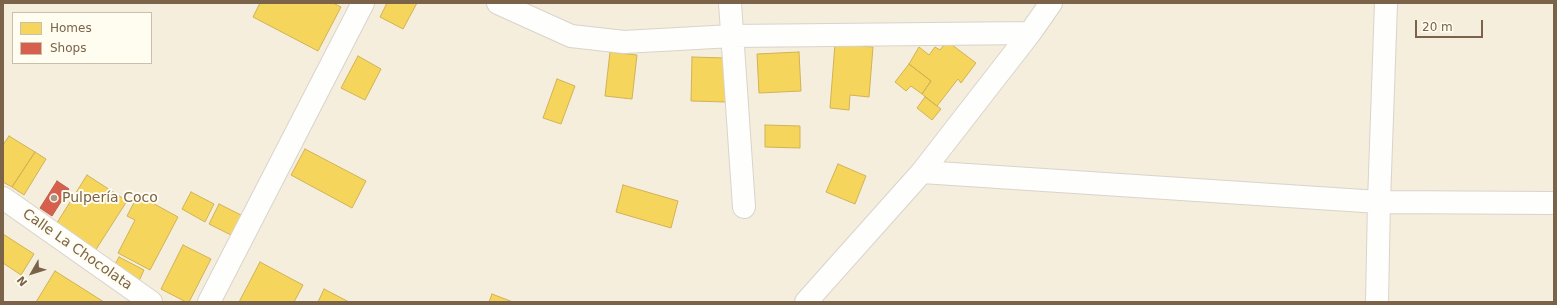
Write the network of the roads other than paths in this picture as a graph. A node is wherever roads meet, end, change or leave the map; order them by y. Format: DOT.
graph roads {
  1 [pos="363,3"];
  2 [pos="498,3"];
  3 [pos="730,3"];
  4 [pos="1051,3"];
  5 [pos="1386,3"];
  6 [pos="1030,33"];
  7 [pos="732,36"];
  8 [pos="922,172"];
  9 [pos="3,198"];
  10 [pos="1379,202"];
  11 [pos="1554,203"];
  12 [pos="744,207"];
  13 [pos="151,302"];
  14 [pos="209,302"];
  15 [pos="806,302"];
  16 [pos="1376,302"];
  1 -- 14 [label="street"];
  2 -- 7 [label="street"];
  3 -- 7 [label="street"];
  4 -- 6 [label="street"];
  5 -- 10 [label="street"];
  6 -- 7 [label="street"];
  6 -- 8 [label="street"];
  7 -- 12 [label="street"];
  8 -- 10 [label="street"];
  8 -- 15 [label="street"];
  9 -- 13 [label="street, Calle La Chocolata"];
  10 -- 11 [label="street"];
  10 -- 16 [label="street"];
}
